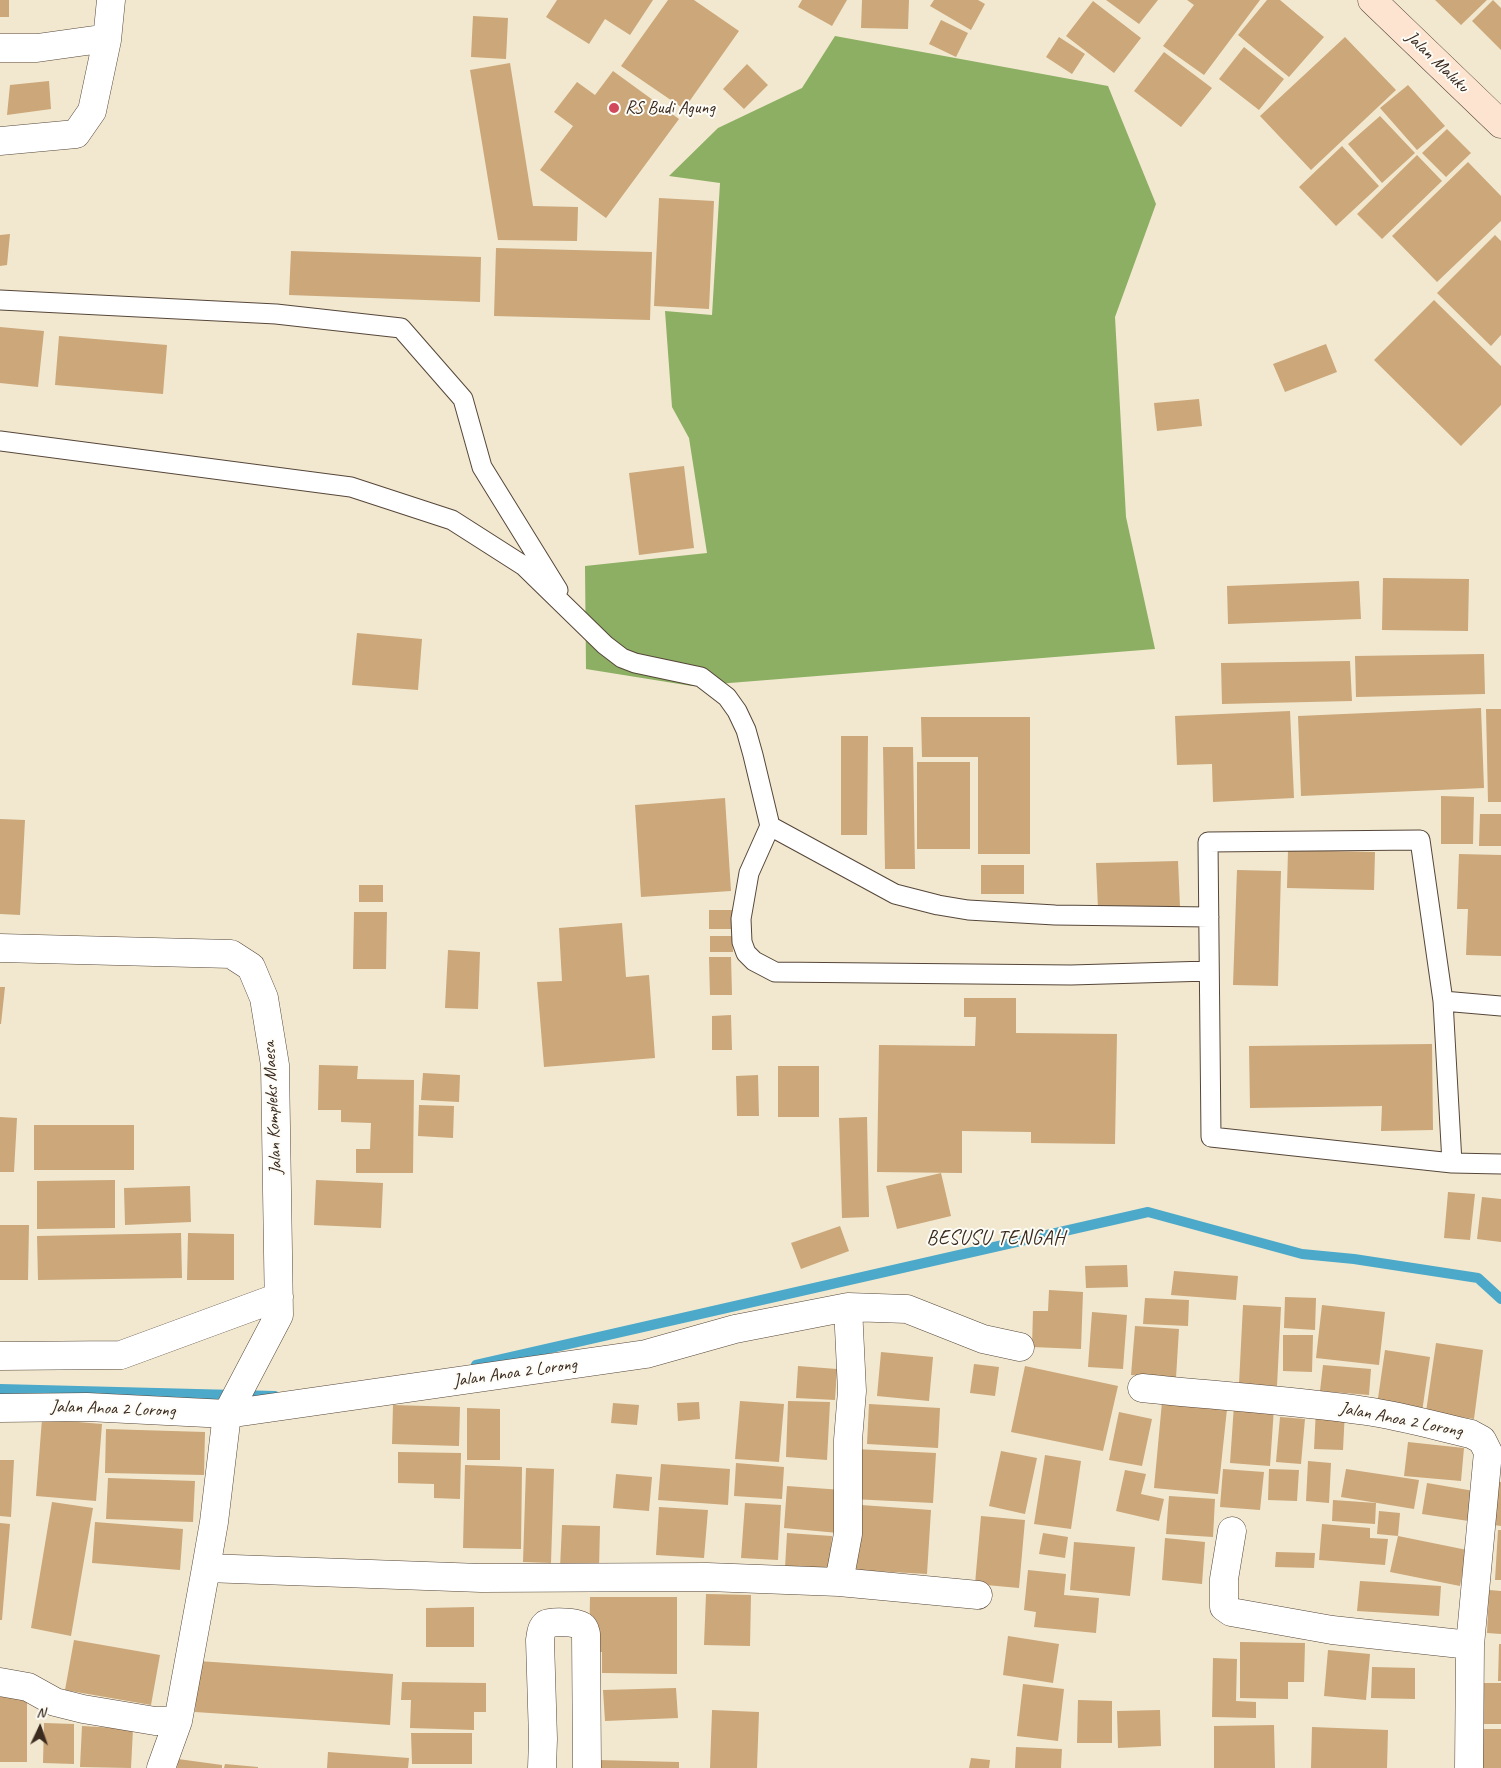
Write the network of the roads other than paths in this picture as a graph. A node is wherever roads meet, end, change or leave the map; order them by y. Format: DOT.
graph roads {
  1 [pos="111,0"];
  2 [pos="1372,0"];
  3 [pos="107,40"];
  4 [pos="0,48"];
  5 [pos="1501,124"];
  6 [pos="0,141"];
  7 [pos="0,300"];
  8 [pos="0,441"];
  9 [pos="575,617"];
  10 [pos="770,826"];
  11 [pos="1209,917"];
  12 [pos="0,948"];
  13 [pos="1209,971"];
  14 [pos="1443,1001"];
  15 [pos="1501,1006"];
  16 [pos="1452,1163"];
  17 [pos="1501,1164"];
  18 [pos="279,1306"];
  19 [pos="848,1307"];
  20 [pos="1020,1347"];
  21 [pos="0,1356"];
  22 [pos="1142,1388"];
  23 [pos="0,1408"];
  24 [pos="227,1414"];
  25 [pos="1232,1530"];
  26 [pos="206,1568"];
  27 [pos="839,1582"];
  28 [pos="978,1595"];
  29 [pos="1470,1645"];
  30 [pos="0,1682"];
  31 [pos="178,1721"];
  32 [pos="161,1768"];
  33 [pos="542,1768"];
  34 [pos="587,1768"];
  35 [pos="1469,1768"];
  1 -- 3 [label="street"];
  2 -- 5 [label="main road, Jalan Maluku"];
  3 -- 4 [label="street"];
  3 -- 6 [label="street"];
  7 -- 9 [label="lane"];
  8 -- 9 [label="lane"];
  9 -- 10 [label="lane"];
  10 -- 11 [label="lane"];
  10 -- 13 [label="lane"];
  11 -- 13 [label="lane"];
  11 -- 14 [label="lane"];
  12 -- 18 [label="street, Jalan Kompleks Maesa"];
  13 -- 16 [label="lane"];
  14 -- 15 [label="lane"];
  14 -- 16 [label="lane"];
  16 -- 17 [label="lane"];
  18 -- 21 [label="street"];
  18 -- 24 [label="street"];
  19 -- 20 [label="street, Jalan Anoa 2 Lorong"];
  19 -- 24 [label="street, Jalan Anoa 2 Lorong"];
  19 -- 27 [label="street"];
  22 -- 29 [label="street, Jalan Anoa 2 Lorong"];
  23 -- 24 [label="street, Jalan Anoa 2 Lorong"];
  24 -- 26 [label="street"];
  25 -- 29 [label="street"];
  26 -- 27 [label="street"];
  26 -- 31 [label="street"];
  27 -- 28 [label="street"];
  29 -- 35 [label="street, Jalan Anoa 2 Lorong"];
  30 -- 31 [label="street"];
  31 -- 32 [label="street"];
  33 -- 34 [label="street"];
}
